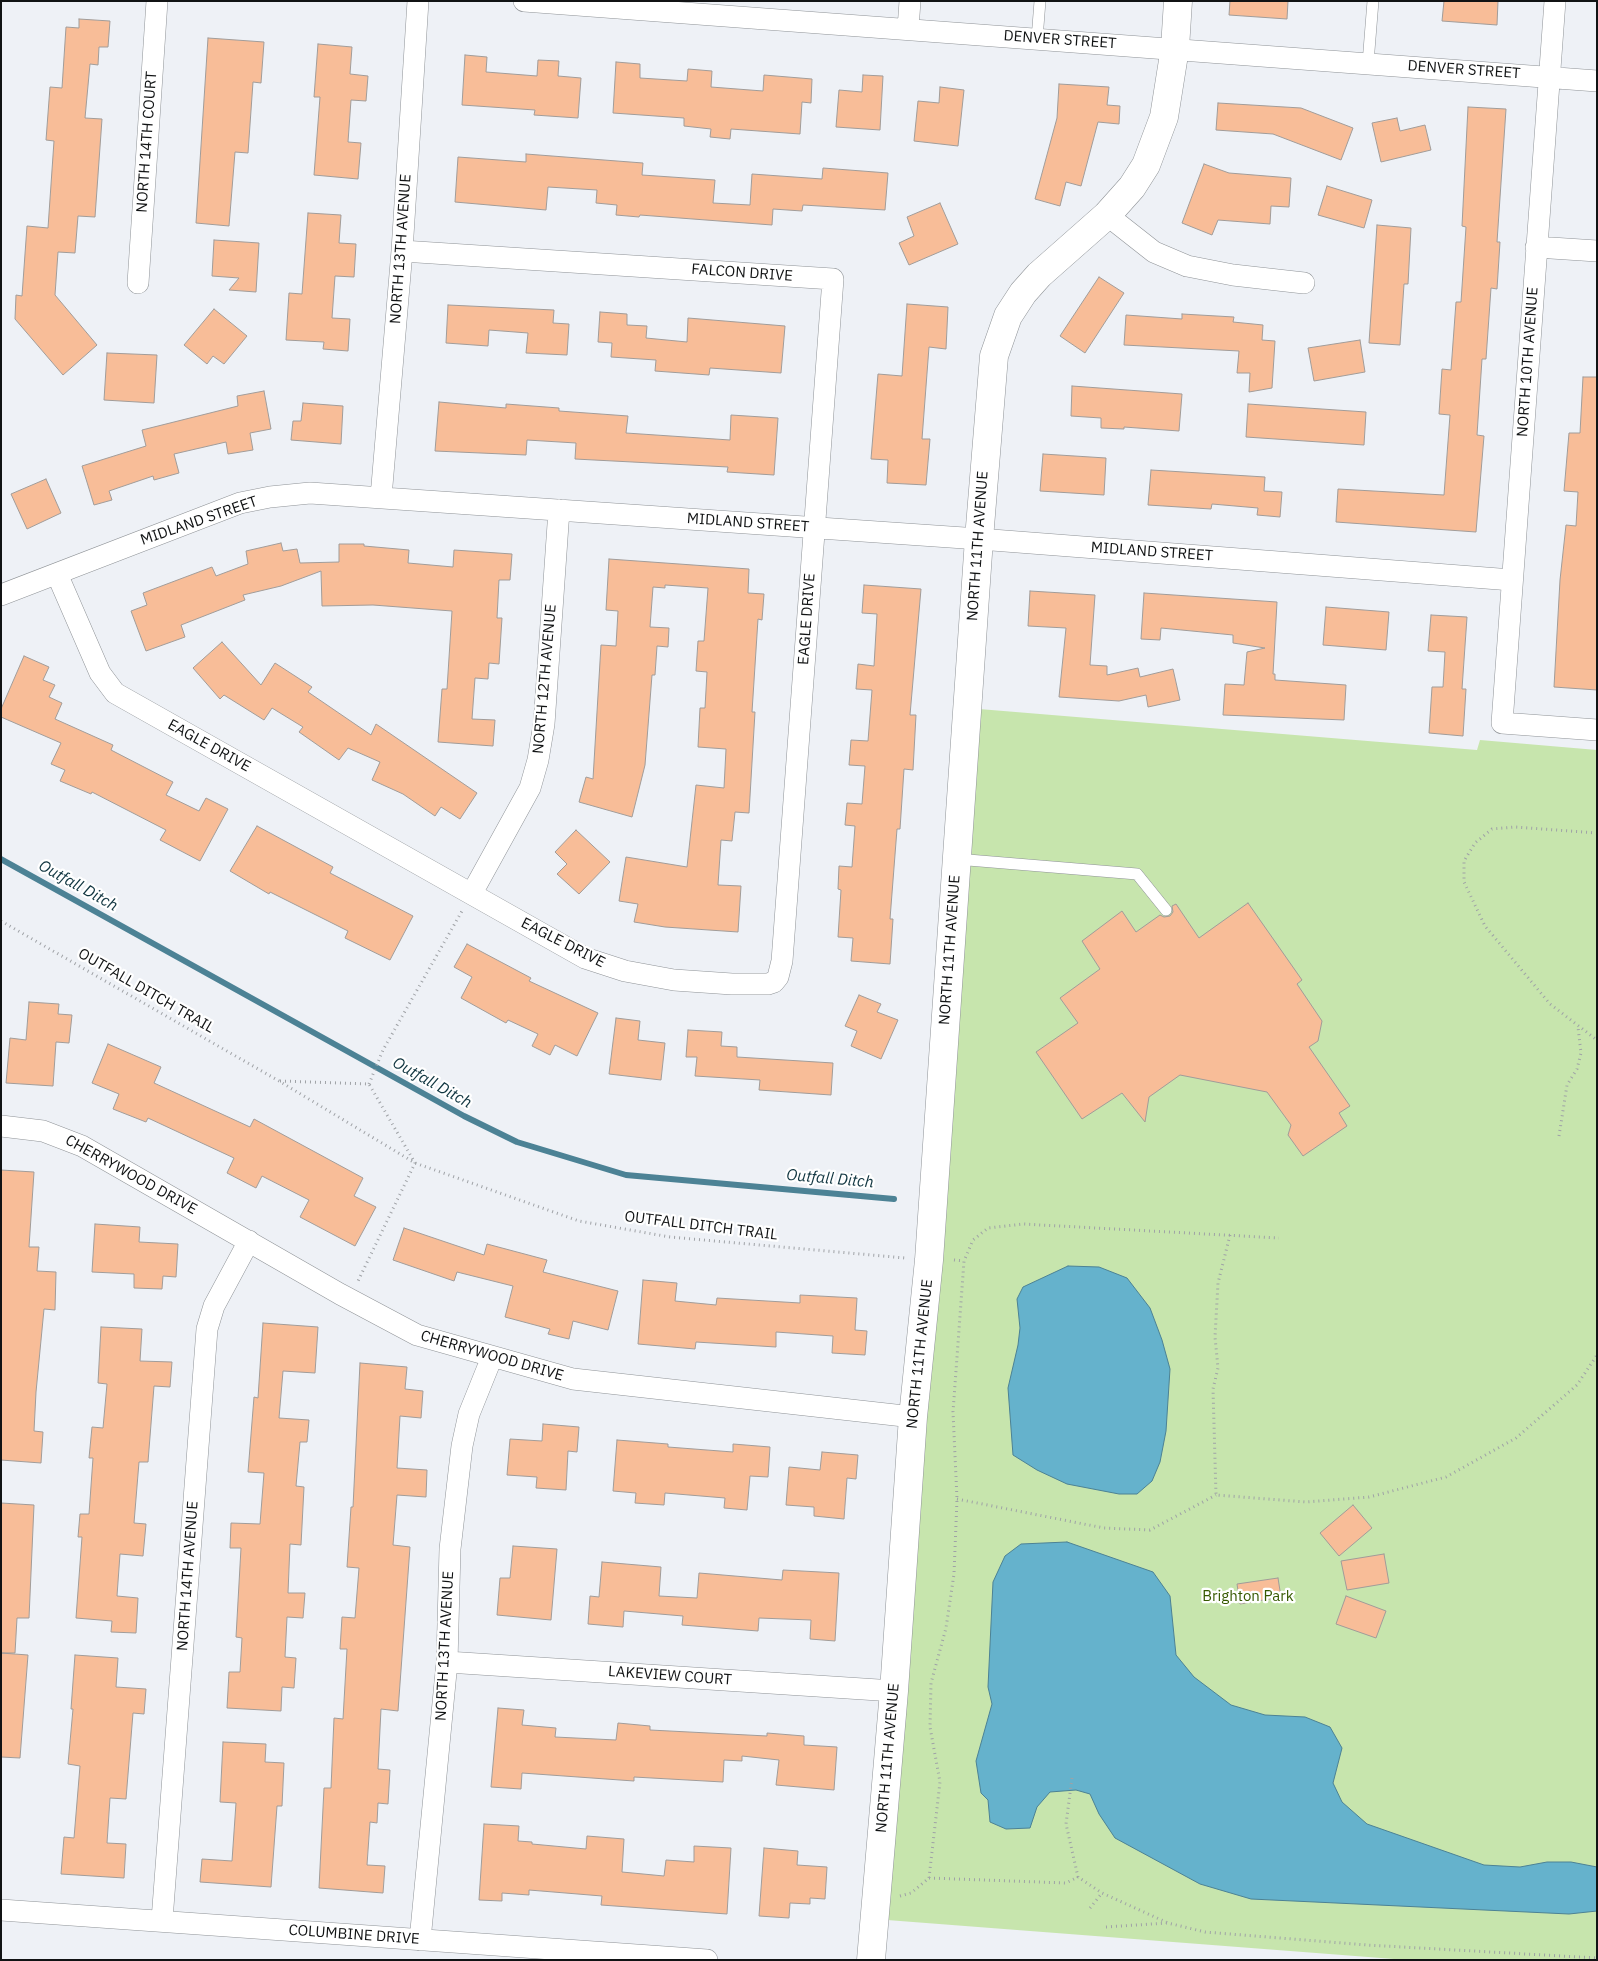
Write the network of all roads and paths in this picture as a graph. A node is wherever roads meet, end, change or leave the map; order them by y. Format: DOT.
graph roads {
  1 [pos="157,1"];
  2 [pos="418,1"];
  3 [pos="524,1"];
  4 [pos="910,1"];
  5 [pos="1040,1"];
  6 [pos="1178,1"];
  7 [pos="1373,1"];
  8 [pos="1554,1"];
  9 [pos="664,6"];
  10 [pos="908,29"];
  11 [pos="1038,39"];
  12 [pos="1174,48"];
  13 [pos="1368,63"];
  14 [pos="1549,77"];
  15 [pos="1597,81"];
  16 [pos="1107,216"];
  17 [pos="1536,247"];
  18 [pos="402,251"];
  19 [pos="1597,251"];
  20 [pos="138,283"];
  21 [pos="1304,283"];
  22 [pos="381,497"];
  23 [pos="559,510"];
  24 [pos="814,528"];
  25 [pos="979,538"];
  26 [pos="58,574"];
  27 [pos="1512,580"];
  28 [pos="1,595"];
  29 [pos="1597,730"];
  30 [pos="1597,833"];
  31 [pos="956,859"];
  32 [pos="472,894"];
  33 [pos="1166,910"];
  34 [pos="1,921"];
  35 [pos="1578,1026"];
  36 [pos="1597,1040"];
  37 [pos="279,1080"];
  38 [pos="369,1084"];
  39 [pos="1,1126"];
  40 [pos="1559,1136"];
  41 [pos="416,1163"];
  42 [pos="1230,1235"];
  43 [pos="1279,1238"];
  44 [pos="249,1241"];
  45 [pos="929,1260"];
  46 [pos="964,1261"];
  47 [pos="349,1299"];
  48 [pos="1597,1355"];
  49 [pos="492,1357"];
  50 [pos="913,1417"];
  51 [pos="1216,1495"];
  52 [pos="957,1499"];
  53 [pos="447,1662"];
  54 [pos="894,1691"];
  55 [pos="1072,1778"];
  56 [pos="1078,1877"];
  57 [pos="929,1878"];
  58 [pos="1102,1893"];
  59 [pos="876,1902"];
  60 [pos="1090,1908"];
  61 [pos="1,1910"];
  62 [pos="162,1920"];
  63 [pos="1168,1923"];
  64 [pos="1106,1926"];
  65 [pos="420,1940"];
  66 [pos="1597,1958"];
  67 [pos="706,1960"];
  68 [pos="871,1960"];
  1 -- 20 [label="street, NORTH 14TH COURT"];
  2 -- 18 [label="street, NORTH 13TH AVENUE"];
  3 -- 9 [label="street, DENVER STREET"];
  4 -- 10 [label="street"];
  5 -- 11 [label="lane"];
  6 -- 12 [label="street, NORTH 11TH AVENUE"];
  7 -- 13 [label="lane"];
  8 -- 14 [label="street, NORTH 10TH AVENUE"];
  9 -- 10 [label="street, DENVER STREET"];
  10 -- 11 [label="street, DENVER STREET"];
  11 -- 12 [label="street, DENVER STREET"];
  12 -- 13 [label="street, DENVER STREET"];
  12 -- 16 [label="street, NORTH 11TH AVENUE"];
  13 -- 14 [label="street, DENVER STREET"];
  14 -- 15 [label="street, DENVER STREET"];
  14 -- 17 [label="street, NORTH 10TH AVENUE"];
  16 -- 21 [label="street"];
  16 -- 25 [label="street, NORTH 11TH AVENUE"];
  17 -- 19 [label="street"];
  17 -- 27 [label="street, NORTH 10TH AVENUE"];
  18 -- 22 [label="street, NORTH 13TH AVENUE"];
  18 -- 24 [label="street, FALCON DRIVE"];
  22 -- 23 [label="street, MIDLAND STREET"];
  22 -- 26 [label="street, MIDLAND STREET"];
  23 -- 24 [label="street, MIDLAND STREET"];
  23 -- 32 [label="street, NORTH 12TH AVENUE"];
  24 -- 25 [label="street, MIDLAND STREET"];
  24 -- 32 [label="street, EAGLE DRIVE"];
  25 -- 27 [label="street, MIDLAND STREET"];
  25 -- 31 [label="street, NORTH 11TH AVENUE"];
  26 -- 28 [label="street, MIDLAND STREET"];
  26 -- 32 [label="street, EAGLE DRIVE"];
  27 -- 29 [label="street, NORTH 10TH AVENUE"];
  30 -- 35 [label="path"];
  31 -- 33 [label="lane"];
  31 -- 45 [label="street, NORTH 11TH AVENUE"];
  32 -- 38 [label="path"];
  34 -- 37 [label="path, OUTFALL DITCH TRAIL"];
  35 -- 36 [label="path"];
  35 -- 40 [label="path"];
  37 -- 38 [label="path, OUTFALL DITCH TRAIL"];
  37 -- 41 [label="path, OUTFALL DITCH TRAIL"];
  38 -- 41 [label="path"];
  39 -- 44 [label="street, CHERRYWOOD DRIVE"];
  41 -- 45 [label="path, OUTFALL DITCH TRAIL"];
  41 -- 47 [label="path"];
  42 -- 43 [label="path"];
  42 -- 46 [label="path"];
  42 -- 51 [label="path"];
  44 -- 47 [label="street, CHERRYWOOD DRIVE"];
  44 -- 62 [label="street, NORTH 14TH AVENUE"];
  45 -- 46 [label="path, OUTFALL DITCH TRAIL"];
  45 -- 50 [label="street, NORTH 11TH AVENUE"];
  46 -- 52 [label="path"];
  47 -- 49 [label="street, CHERRYWOOD DRIVE"];
  48 -- 51 [label="path"];
  49 -- 50 [label="street, CHERRYWOOD DRIVE"];
  49 -- 53 [label="street, NORTH 13TH AVENUE"];
  50 -- 54 [label="street, NORTH 11TH AVENUE"];
  51 -- 52 [label="path"];
  52 -- 57 [label="path"];
  53 -- 54 [label="street, LAKEVIEW COURT"];
  53 -- 65 [label="street, NORTH 13TH AVENUE"];
  54 -- 59 [label="street, NORTH 11TH AVENUE"];
  55 -- 56 [label="path"];
  56 -- 57 [label="path"];
  56 -- 58 [label="path"];
  57 -- 59 [label="path"];
  58 -- 60 [label="path"];
  58 -- 63 [label="path"];
  59 -- 68 [label="street, NORTH 11TH AVENUE"];
  61 -- 62 [label="street, COLUMBINE DRIVE"];
  62 -- 65 [label="street, COLUMBINE DRIVE"];
  63 -- 64 [label="path"];
  63 -- 66 [label="path"];
  65 -- 67 [label="street, COLUMBINE DRIVE"];
}
